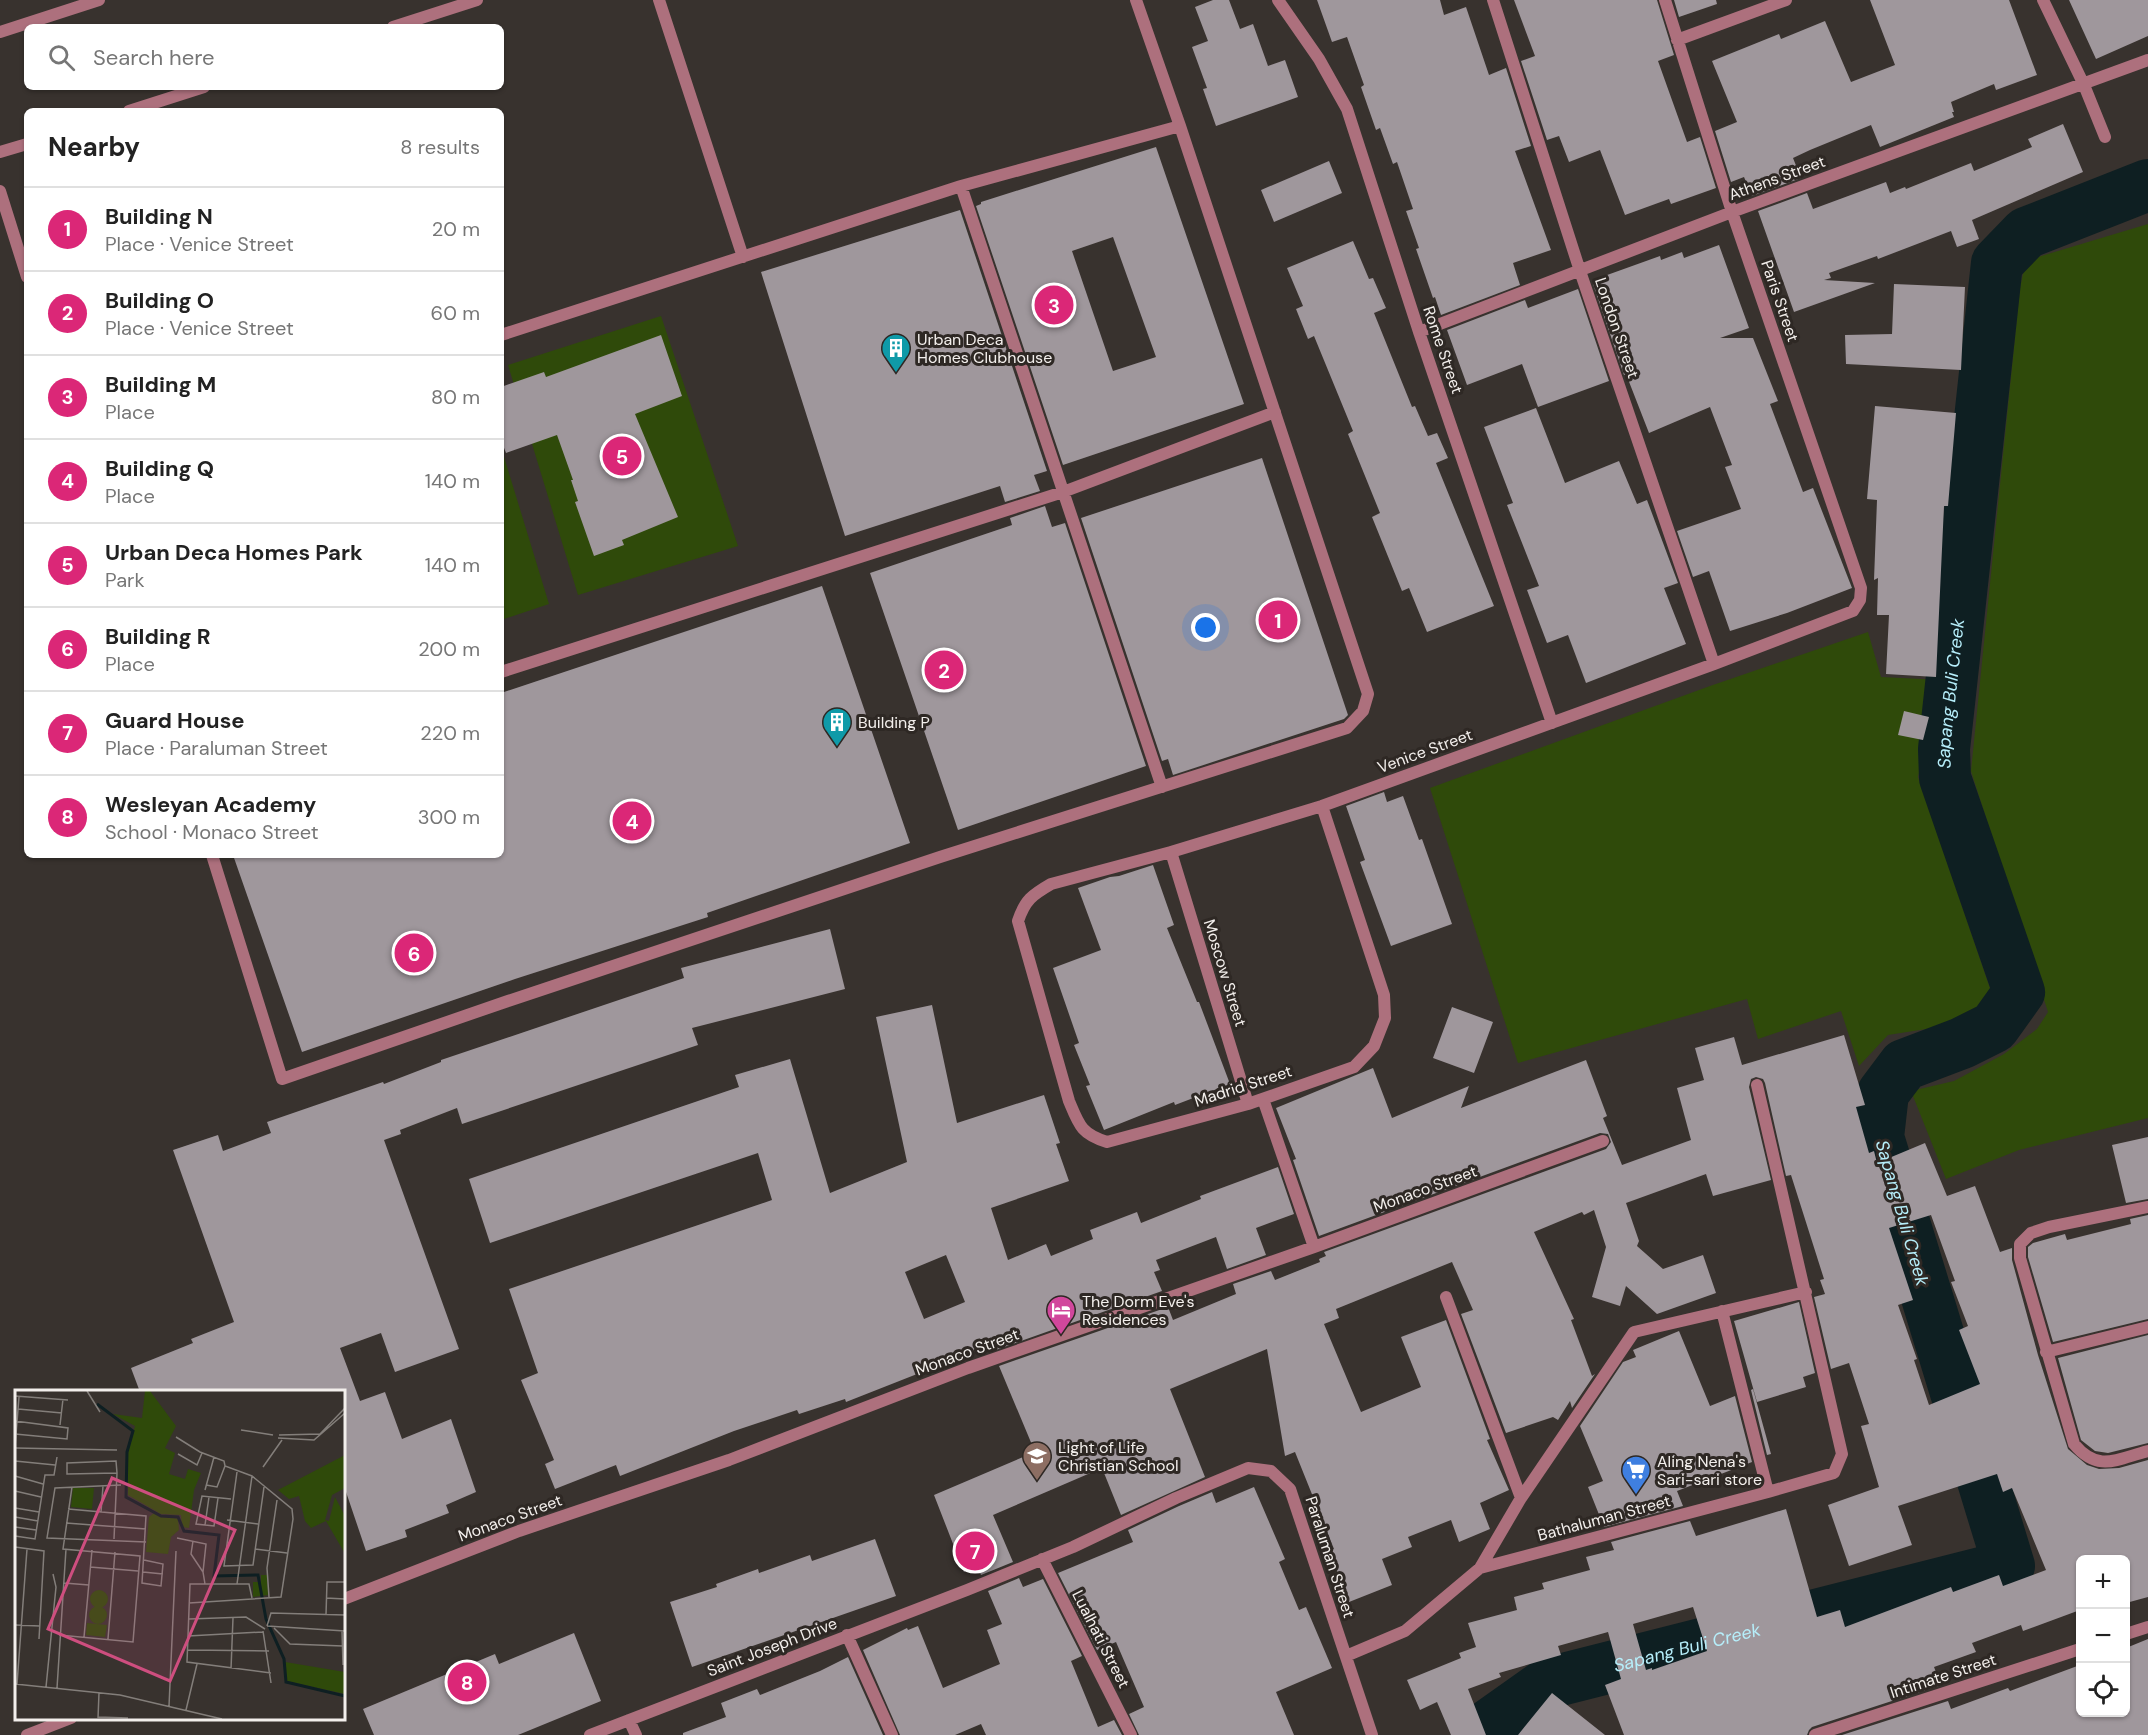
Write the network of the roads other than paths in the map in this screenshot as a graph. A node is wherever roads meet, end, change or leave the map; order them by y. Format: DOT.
graph roads {
  1 [pos="99,0"];
  2 [pos="477,0"];
  3 [pos="659,0"];
  4 [pos="1136,0"];
  5 [pos="1278,0"];
  6 [pos="1494,0"];
  7 [pos="1665,0"];
  8 [pos="1786,0"];
  9 [pos="2043,0"];
  10 [pos="24,24"];
  11 [pos="25,24"];
  12 [pos="402,24"];
  13 [pos="0,32"];
  14 [pos="1677,40"];
  15 [pos="2148,60"];
  16 [pos="2084,85"];
  17 [pos="195,90"];
  18 [pos="138,108"];
  19 [pos="1180,126"];
  20 [pos="2105,137"];
  21 [pos="24,145"];
  22 [pos="0,152"];
  23 [pos="961,186"];
  24 [pos="0,191"];
  25 [pos="1732,212"];
  26 [pos="743,257"];
  27 [pos="24,267"];
  28 [pos="1580,271"];
  29 [pos="1419,332"];
  30 [pos="504,335"];
  31 [pos="1275,412"];
  32 [pos="1064,492"];
  33 [pos="1853,611"];
  34 [pos="1714,664"];
  35 [pos="504,671"];
  36 [pos="1552,723"];
  37 [pos="1162,787"];
  38 [pos="1322,806"];
  39 [pos="1171,852"];
  40 [pos="213,858"];
  41 [pos="1018,921"];
  42 [pos="1757,1085"];
  43 [pos="1263,1099"];
  44 [pos="1248,1104"];
  45 [pos="1603,1141"];
  46 [pos="2148,1207"];
  47 [pos="1314,1247"];
  48 [pos="1806,1292"];
  49 [pos="1446,1297"];
  50 [pos="1722,1311"];
  51 [pos="2148,1327"];
  52 [pos="2046,1352"];
  53 [pos="2148,1451"];
  54 [pos="1768,1492"];
  55 [pos="1521,1498"];
  56 [pos="1042,1559"];
  57 [pos="1480,1568"];
  58 [pos="967,1590"];
  59 [pos="345,1599"];
  60 [pos="2148,1627"];
  61 [pos="2130,1633"];
  62 [pos="847,1635"];
  63 [pos="2076,1650"];
  64 [pos="1346,1656"];
  65 [pos="68,1720"];
  66 [pos="629,1720"];
  67 [pos="27,1735"];
  68 [pos="590,1735"];
  69 [pos="636,1735"];
  70 [pos="892,1735"];
  71 [pos="1131,1735"];
  72 [pos="1372,1735"];
  73 [pos="1815,1735"];
  1 -- 11 [label="street"];
  2 -- 12 [label="street"];
  3 -- 26 [label="street"];
  4 -- 19 [label="street"];
  5 -- 29 [label="street, Rome Street"];
  6 -- 28 [label="street, London Street"];
  7 -- 14 [label="street, Paris Street"];
  8 -- 14 [label="street"];
  9 -- 16 [label="street"];
  10 -- 13 [label="street"];
  14 -- 25 [label="street, Paris Street"];
  15 -- 16 [label="street, Athens Street"];
  16 -- 20 [label="street"];
  16 -- 25 [label="street, Athens Street"];
  17 -- 18 [label="street"];
  19 -- 23 [label="street"];
  19 -- 31 [label="street"];
  21 -- 22 [label="street"];
  23 -- 26 [label="street"];
  23 -- 32 [label="street"];
  24 -- 27 [label="street"];
  25 -- 28 [label="street, Athens Street"];
  25 -- 33 [label="street, Paris Street"];
  26 -- 30 [label="street"];
  28 -- 29 [label="street, Athens Street"];
  28 -- 34 [label="street, London Street"];
  29 -- 36 [label="street, Rome Street"];
  31 -- 32 [label="street"];
  31 -- 37 [label="street"];
  32 -- 35 [label="street"];
  32 -- 37 [label="street"];
  33 -- 34 [label="street, Venice Street"];
  34 -- 36 [label="street, Venice Street"];
  36 -- 38 [label="street, Venice Street"];
  37 -- 40 [label="street"];
  38 -- 39 [label="street, Venice Street"];
  38 -- 43 [label="street, Madrid Street"];
  39 -- 41 [label="street, Venice Street"];
  39 -- 44 [label="street, Moscow Street"];
  41 -- 44 [label="street, Madrid Street"];
  42 -- 48 [label="street, Bathaluman Street"];
  43 -- 44 [label="street, Madrid Street"];
  43 -- 47 [label="street"];
  45 -- 47 [label="street, Monaco Street"];
  46 -- 52 [label="street"];
  47 -- 59 [label="street, Monaco Street"];
  48 -- 50 [label="street, Bathaluman Street"];
  48 -- 54 [label="street, Bathaluman Street"];
  49 -- 55 [label="street"];
  50 -- 54 [label="street"];
  50 -- 55 [label="street, Bathaluman Street"];
  51 -- 52 [label="street"];
  52 -- 53 [label="street"];
  54 -- 57 [label="street, Bathaluman Street"];
  55 -- 57 [label="street, Bathaluman Street"];
  56 -- 58 [label="street, Paraluman Street"];
  56 -- 64 [label="street, Paraluman Street"];
  56 -- 71 [label="street, Lualhati Street"];
  57 -- 64 [label="street, Bathaluman Street"];
  58 -- 62 [label="street, Saint Joseph Drive"];
  60 -- 61 [label="street"];
  62 -- 66 [label="street, Saint Joseph Drive"];
  62 -- 70 [label="street"];
  63 -- 73 [label="street, Intimate Street"];
  64 -- 72 [label="street, Paraluman Street"];
  65 -- 67 [label="street"];
  66 -- 68 [label="street, Saint Joseph Drive"];
  66 -- 69 [label="street"];
}
